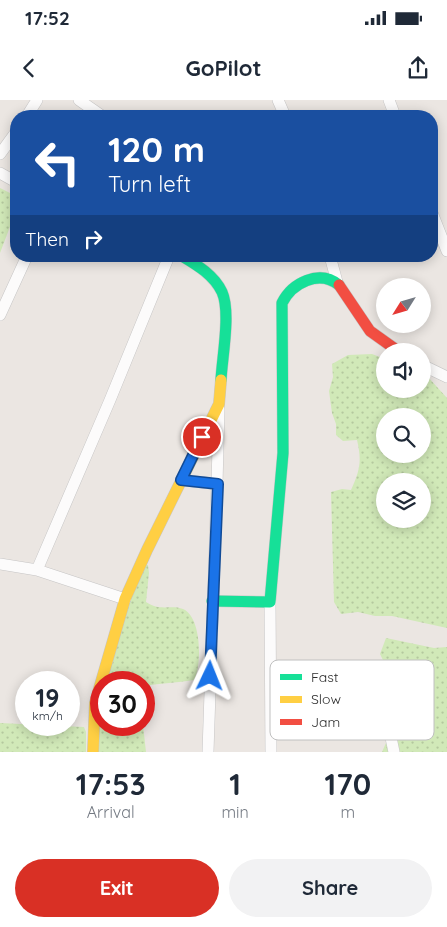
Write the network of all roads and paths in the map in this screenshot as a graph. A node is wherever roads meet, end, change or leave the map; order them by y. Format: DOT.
graph roads {
  1 [pos="80,100"];
  2 [pos="94,110"];
  3 [pos="10,140"];
  4 [pos="0,154"];
  5 [pos="438,228"];
  6 [pos="447,251"];
  7 [pos="24,262"];
  8 [pos="167,262"];
  9 [pos="193,262"];
  10 [pos="332,262"];
  11 [pos="337,282"];
  12 [pos="0,315"];
  13 [pos="386,343"];
  14 [pos="431,369"];
  15 [pos="447,377"];
  16 [pos="219,404"];
  17 [pos="181,480"];
  18 [pos="218,484"];
  19 [pos="0,564"];
  20 [pos="37,570"];
  21 [pos="126,599"];
  22 [pos="212,601"];
  23 [pos="270,602"];
  24 [pos="271,660"];
  25 [pos="93,752"];
  26 [pos="208,752"];
  1 -- 2 [label="street"];
  3 -- 4 [label="street"];
  5 -- 6 [label="street"];
  7 -- 12 [label="street"];
  8 -- 20 [label="street"];
  9 -- 16 [label="street"];
  10 -- 11 [label="street"];
  11 -- 13 [label="street"];
  11 -- 23 [label="street"];
  14 -- 15 [label="street"];
  16 -- 17 [label="street"];
  16 -- 18 [label="street"];
  17 -- 18 [label="street"];
  17 -- 21 [label="street"];
  18 -- 22 [label="street"];
  19 -- 20 [label="street"];
  20 -- 21 [label="street"];
  21 -- 25 [label="street"];
  22 -- 23 [label="street"];
  22 -- 26 [label="street"];
  23 -- 24 [label="street"];
}
